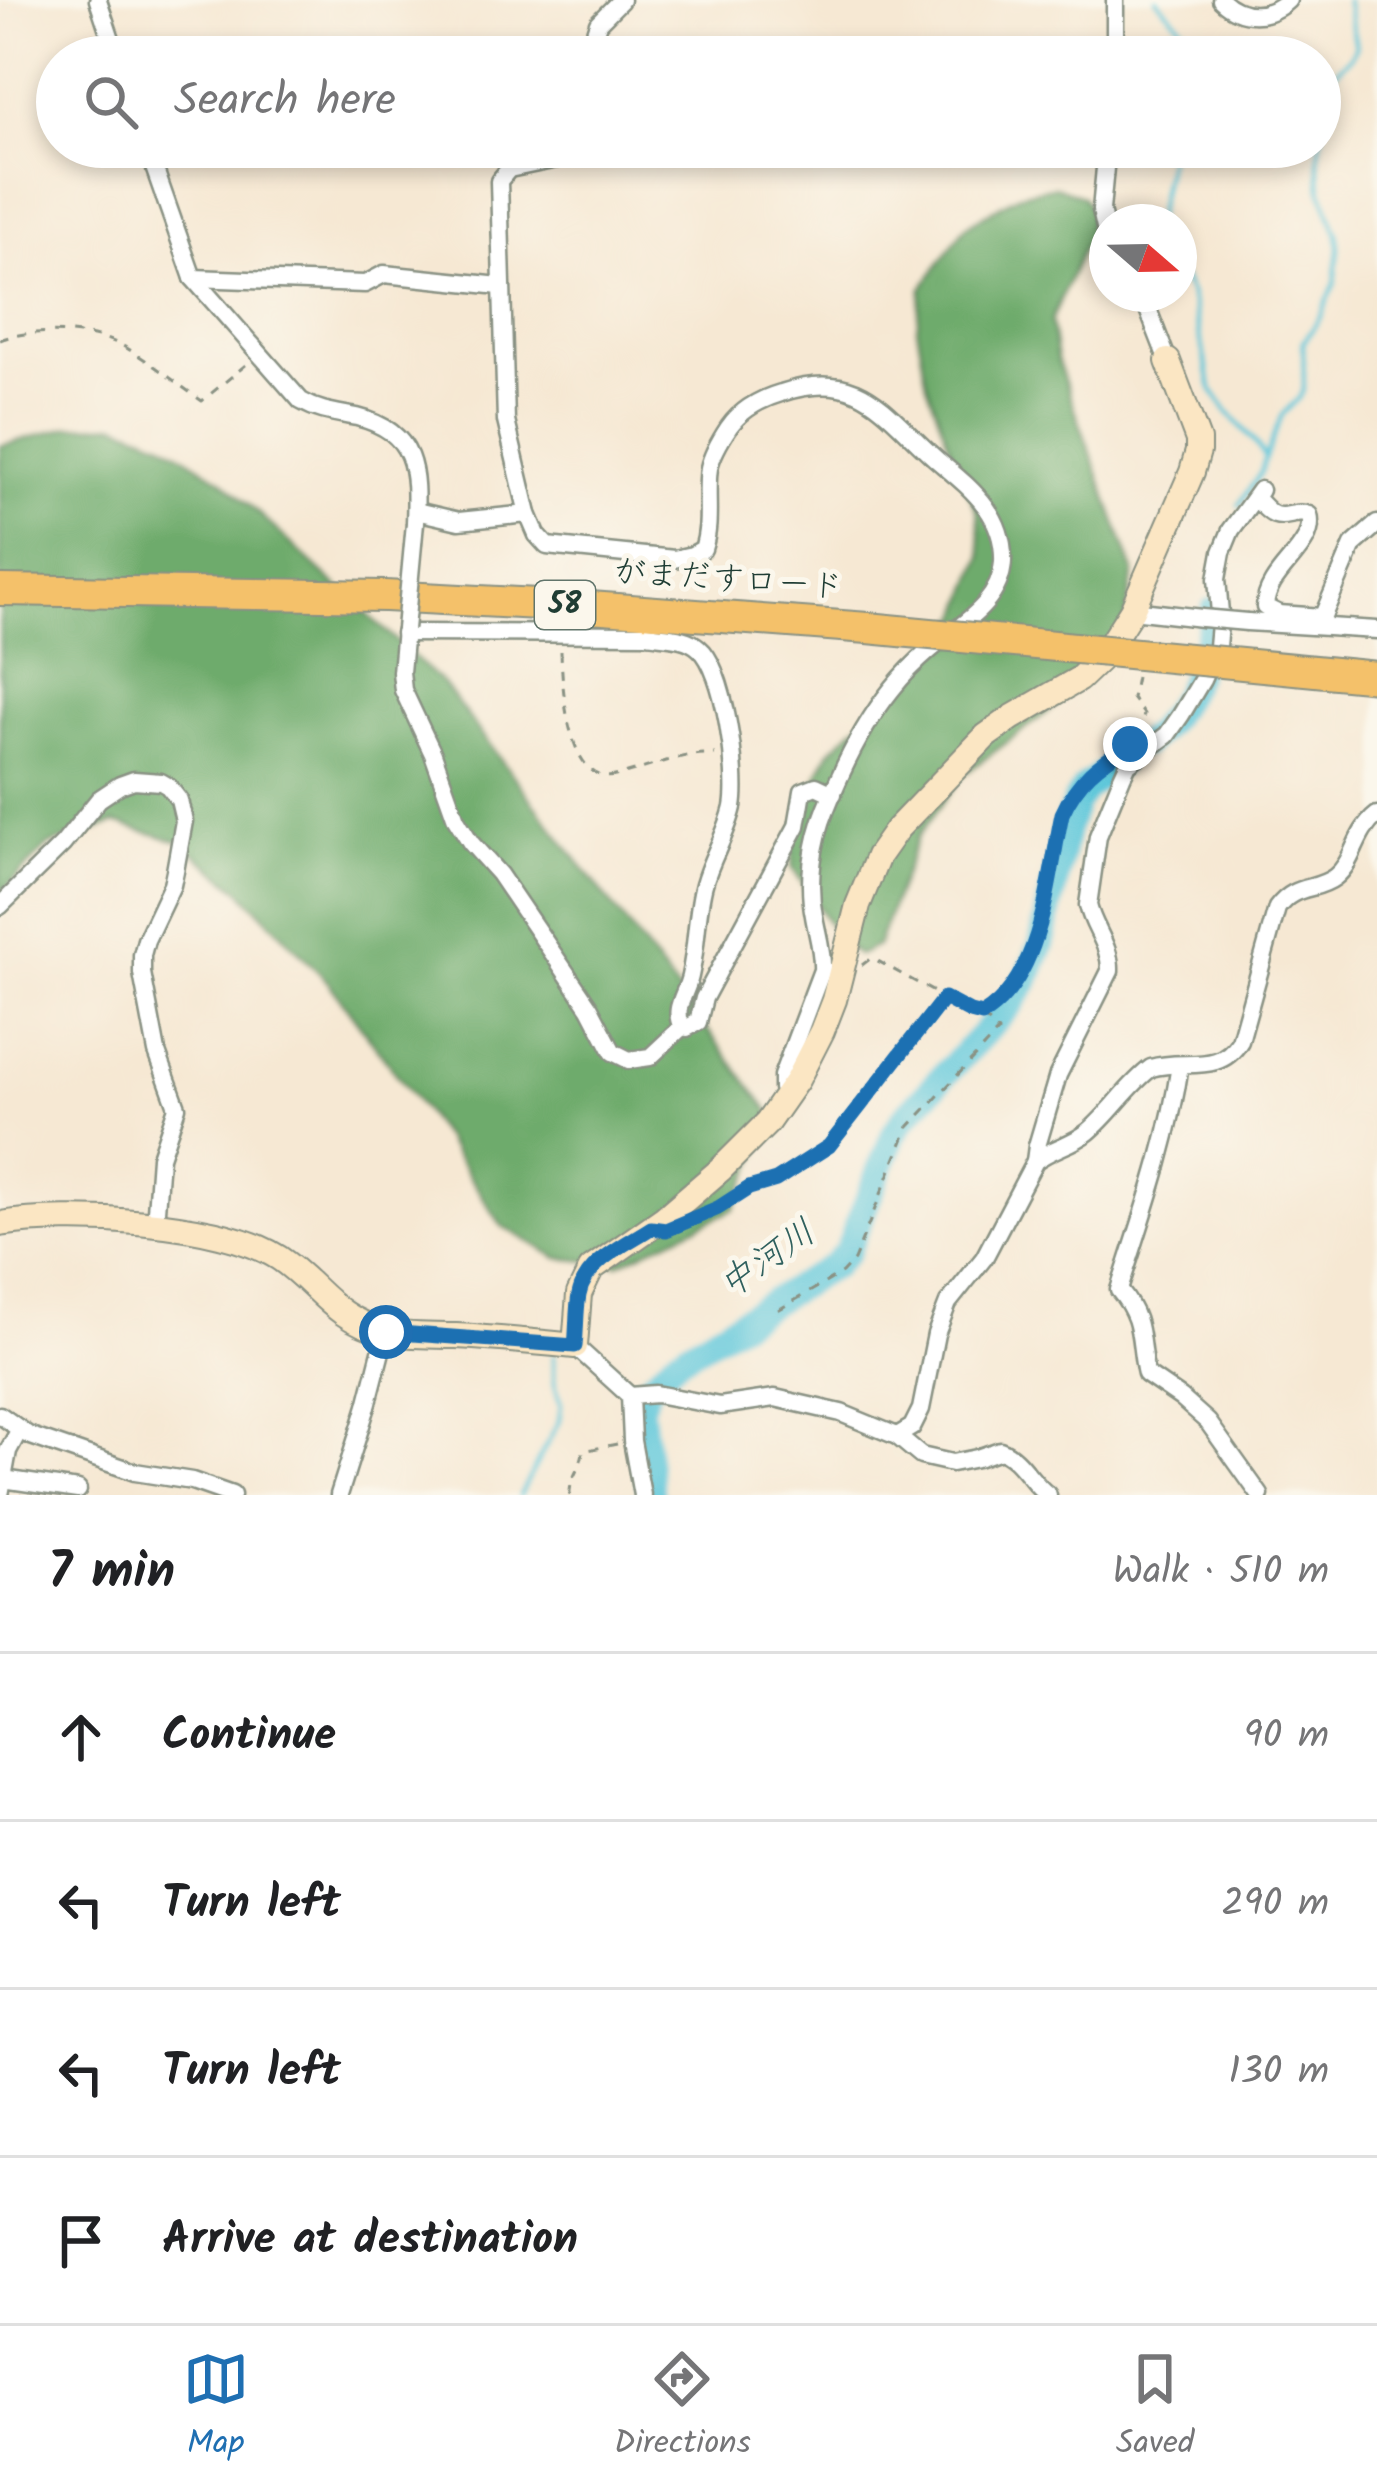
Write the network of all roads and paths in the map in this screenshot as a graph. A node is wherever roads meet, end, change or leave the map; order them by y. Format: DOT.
graph roads {
  1 [pos="98,0"];
  2 [pos="621,0"];
  3 [pos="1114,0"];
  4 [pos="1221,0"];
  5 [pos="1288,0"];
  6 [pos="110,36"];
  7 [pos="594,36"];
  8 [pos="1115,36"];
  9 [pos="154,168"];
  10 [pos="514,168"];
  11 [pos="1105,168"];
  12 [pos="1102,204"];
  13 [pos="193,278"];
  14 [pos="500,286"];
  15 [pos="1149,312"];
  16 [pos="0,340"];
  17 [pos="259,355"];
  18 [pos="1168,362"];
  19 [pos="528,514"];
  20 [pos="416,517"];
  21 [pos="1377,524"];
  22 [pos="10,590"];
  23 [pos="1132,610"];
  24 [pos="1320,622"];
  25 [pos="1377,630"];
  26 [pos="405,631"];
  27 [pos="560,632"];
  28 [pos="1137,673"];
  29 [pos="1377,677"];
  30 [pos="1134,750"];
  31 [pos="731,755"];
  32 [pos="833,794"];
  33 [pos="1377,815"];
  34 [pos="0,906"];
  35 [pos="859,971"];
  36 [pos="944,998"];
  37 [pos="984,1017"];
  38 [pos="682,1027"];
  39 [pos="1180,1065"];
  40 [pos="786,1097"];
  41 [pos="1035,1161"];
  42 [pos="683,1222"];
  43 [pos="0,1224"];
  44 [pos="155,1225"];
  45 [pos="778,1310"];
  46 [pos="386,1332"];
  47 [pos="575,1346"];
  48 [pos="642,1395"];
  49 [pos="0,1415"];
  50 [pos="20,1430"];
  51 [pos="897,1436"];
  52 [pos="632,1441"];
  53 [pos="2,1487"];
  54 [pos="77,1490"];
  55 [pos="232,1495"];
  56 [pos="339,1495"];
  57 [pos="570,1495"];
  58 [pos="642,1495"];
  59 [pos="1048,1495"];
  60 [pos="1260,1495"];
  1 -- 6 [label="street"];
  2 -- 7 [label="street"];
  3 -- 8 [label="street"];
  4 -- 5 [label="street"];
  9 -- 13 [label="street"];
  10 -- 14 [label="street"];
  11 -- 12 [label="street"];
  13 -- 14 [label="street"];
  13 -- 17 [label="street"];
  14 -- 19 [label="street"];
  15 -- 18 [label="street"];
  16 -- 17 [label="path"];
  17 -- 20 [label="street"];
  18 -- 23 [label="street"];
  19 -- 20 [label="street"];
  19 -- 32 [label="street"];
  20 -- 26 [label="street, bridge"];
  21 -- 24 [label="street"];
  22 -- 29 [label="highway, がまだすロード / 58, bridge"];
  23 -- 24 [label="street, bridge"];
  23 -- 40 [label="street"];
  24 -- 25 [label="street"];
  24 -- 30 [label="street"];
  26 -- 27 [label="street"];
  26 -- 38 [label="street"];
  27 -- 31 [label="street"];
  27 -- 31 [label="path"];
  28 -- 30 [label="path"];
  30 -- 37 [label="path"];
  30 -- 41 [label="street"];
  31 -- 38 [label="street"];
  32 -- 38 [label="street"];
  32 -- 40 [label="street"];
  33 -- 39 [label="street"];
  34 -- 44 [label="street"];
  35 -- 36 [label="path"];
  36 -- 37 [label="path"];
  36 -- 42 [label="path"];
  37 -- 45 [label="path"];
  39 -- 41 [label="street"];
  39 -- 60 [label="street"];
  40 -- 47 [label="street"];
  41 -- 51 [label="street"];
  43 -- 44 [label="street"];
  44 -- 46 [label="street"];
  46 -- 47 [label="street"];
  46 -- 56 [label="street"];
  47 -- 48 [label="street"];
  48 -- 51 [label="street"];
  48 -- 52 [label="street"];
  49 -- 50 [label="street"];
  50 -- 53 [label="street"];
  50 -- 55 [label="street"];
  51 -- 59 [label="street"];
  52 -- 57 [label="path"];
  52 -- 58 [label="street"];
  53 -- 54 [label="street"];
}
